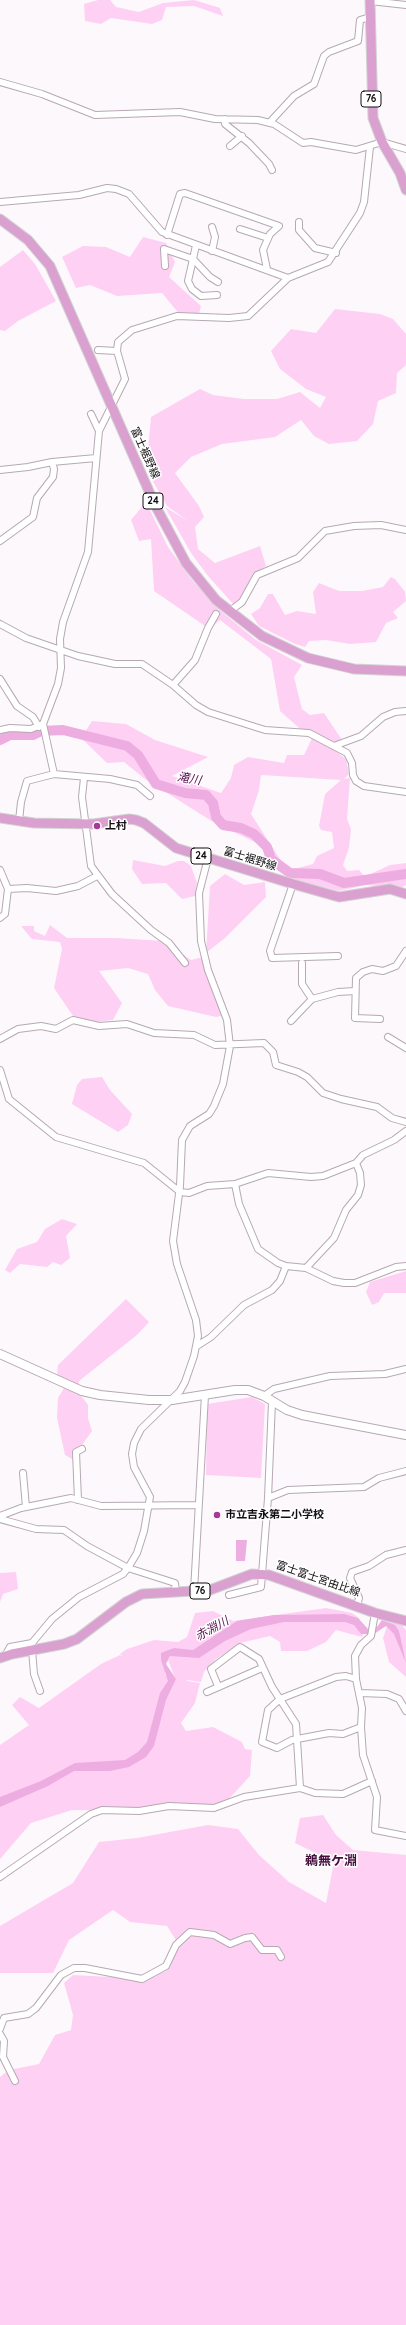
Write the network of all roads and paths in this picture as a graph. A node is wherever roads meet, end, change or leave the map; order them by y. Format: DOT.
graph roads {
  1 [pos="370,1"];
  2 [pos="406,5"];
  3 [pos="370,17"];
  4 [pos="0,82"];
  5 [pos="226,119"];
  6 [pos="270,122"];
  7 [pos="242,136"];
  8 [pos="382,142"];
  9 [pos="230,146"];
  10 [pos="370,147"];
  11 [pos="406,149"];
  12 [pos="272,170"];
  13 [pos="406,190"];
  14 [pos="0,202"];
  15 [pos="0,219"];
  16 [pos="299,222"];
  17 [pos="212,227"];
  18 [pos="240,229"];
  19 [pos="214,234"];
  20 [pos="167,235"];
  21 [pos="223,236"];
  22 [pos="268,238"];
  23 [pos="196,245"];
  24 [pos="212,251"];
  25 [pos="336,253"];
  26 [pos="193,259"];
  27 [pos="165,266"];
  28 [pos="268,269"];
  29 [pos="288,278"];
  30 [pos="218,282"];
  31 [pos="217,295"];
  32 [pos="98,350"];
  33 [pos="117,351"];
  34 [pos="112,406"];
  35 [pos="92,414"];
  36 [pos="99,431"];
  37 [pos="96,458"];
  38 [pos="52,462"];
  39 [pos="0,470"];
  40 [pos="406,530"];
  41 [pos="0,541"];
  42 [pos="234,608"];
  43 [pos="216,614"];
  44 [pos="0,624"];
  45 [pos="61,651"];
  46 [pos="406,671"];
  47 [pos="0,679"];
  48 [pos="173,685"];
  49 [pos="406,711"];
  50 [pos="42,725"];
  51 [pos="0,730"];
  52 [pos="334,746"];
  53 [pos="54,774"];
  54 [pos="84,778"];
  55 [pos="406,792"];
  56 [pos="150,796"];
  57 [pos="0,818"];
  58 [pos="19,821"];
  59 [pos="85,824"];
  60 [pos="208,858"];
  61 [pos="0,870"];
  62 [pos="97,876"];
  63 [pos="293,884"];
  64 [pos="8,889"];
  65 [pos="406,894"];
  66 [pos="0,918"];
  67 [pos="405,953"];
  68 [pos="338,956"];
  69 [pos="185,963"];
  70 [pos="302,963"];
  71 [pos="355,991"];
  72 [pos="312,999"];
  73 [pos="380,1019"];
  74 [pos="291,1022"];
  75 [pos="388,1037"];
  76 [pos="0,1040"];
  77 [pos="230,1046"];
  78 [pos="406,1048"];
  79 [pos="0,1070"];
  80 [pos="406,1122"];
  81 [pos="406,1131"];
  82 [pos="356,1163"];
  83 [pos="235,1184"];
  84 [pos="180,1192"];
  85 [pos="286,1266"];
  86 [pos="406,1266"];
  87 [pos="306,1268"];
  88 [pos="197,1346"];
  89 [pos="0,1354"];
  90 [pos="406,1369"];
  91 [pos="205,1395"];
  92 [pos="264,1396"];
  93 [pos="172,1400"];
  94 [pos="272,1402"];
  95 [pos="406,1435"];
  96 [pos="82,1450"];
  97 [pos="406,1471"];
  98 [pos="23,1473"];
  99 [pos="268,1498"];
  100 [pos="78,1500"];
  101 [pos="198,1505"];
  102 [pos="26,1507"];
  103 [pos="150,1507"];
  104 [pos="0,1517"];
  105 [pos="406,1550"];
  106 [pos="128,1568"];
  107 [pos="262,1573"];
  108 [pos="194,1591"];
  109 [pos="176,1592"];
  110 [pos="229,1595"];
  111 [pos="357,1606"];
  112 [pos="375,1613"];
  113 [pos="406,1621"];
  114 [pos="32,1650"];
  115 [pos="3,1657"];
  116 [pos="262,1668"];
  117 [pos="356,1678"];
  118 [pos="218,1686"];
  119 [pos="40,1691"];
  120 [pos="207,1692"];
  121 [pos="360,1693"];
  122 [pos="406,1698"];
  123 [pos="280,1699"];
  124 [pos="399,1699"];
  125 [pos="406,1711"];
  126 [pos="361,1727"];
  127 [pos="297,1740"];
  128 [pos="372,1781"];
  129 [pos="300,1788"];
  130 [pos="406,1836"];
  131 [pos="0,1877"];
  132 [pos="281,1957"];
  133 [pos="0,2029"];
  134 [pos="0,2034"];
  135 [pos="15,2081"];
  1 -- 2 [label="street"];
  1 -- 3 [label="main road, 76"];
  3 -- 6 [label="street"];
  3 -- 8 [label="main road, 76"];
  4 -- 5 [label="street"];
  5 -- 6 [label="street"];
  5 -- 7 [label="street"];
  6 -- 10 [label="street"];
  7 -- 9 [label="street"];
  7 -- 12 [label="street"];
  8 -- 10 [label="street"];
  8 -- 11 [label="street"];
  8 -- 13 [label="main road, 76"];
  10 -- 25 [label="street"];
  14 -- 20 [label="street"];
  15 -- 34 [label="main road, 富士裾野線 / 24"];
  16 -- 25 [label="street"];
  17 -- 19 [label="street"];
  18 -- 22 [label="street"];
  19 -- 21 [label="street"];
  19 -- 24 [label="street"];
  20 -- 22 [label="street"];
  20 -- 23 [label="street"];
  22 -- 28 [label="street"];
  23 -- 24 [label="street"];
  23 -- 26 [label="street"];
  24 -- 28 [label="street"];
  25 -- 29 [label="street"];
  26 -- 27 [label="street"];
  26 -- 30 [label="street"];
  26 -- 31 [label="street"];
  28 -- 29 [label="street"];
  29 -- 33 [label="street"];
  32 -- 33 [label="street"];
  33 -- 34 [label="street"];
  34 -- 36 [label="street"];
  34 -- 46 [label="main road, 富士裾野線 / 24"];
  35 -- 36 [label="street"];
  36 -- 37 [label="street"];
  37 -- 38 [label="street"];
  37 -- 45 [label="street"];
  38 -- 39 [label="street"];
  38 -- 41 [label="street"];
  40 -- 42 [label="street"];
  43 -- 48 [label="street"];
  44 -- 45 [label="street"];
  45 -- 48 [label="street"];
  45 -- 50 [label="street"];
  47 -- 50 [label="street"];
  48 -- 52 [label="street"];
  49 -- 52 [label="street"];
  50 -- 51 [label="street"];
  50 -- 53 [label="street"];
  52 -- 55 [label="street"];
  53 -- 54 [label="street"];
  53 -- 58 [label="street"];
  54 -- 56 [label="street"];
  54 -- 59 [label="street"];
  57 -- 58 [label="main road, 富士裾野線 / 24"];
  58 -- 59 [label="main road, 富士裾野線 / 24"];
  59 -- 60 [label="main road, 富士裾野線 / 24"];
  59 -- 62 [label="street"];
  60 -- 63 [label="main road, 富士裾野線 / 24"];
  60 -- 77 [label="street"];
  61 -- 64 [label="street"];
  62 -- 64 [label="street"];
  62 -- 69 [label="street"];
  63 -- 65 [label="main road, 富士裾野線 / 24"];
  63 -- 68 [label="street"];
  64 -- 66 [label="street"];
  67 -- 71 [label="street"];
  70 -- 72 [label="street"];
  71 -- 72 [label="street"];
  71 -- 73 [label="street"];
  72 -- 74 [label="street"];
  75 -- 78 [label="street"];
  76 -- 77 [label="street"];
  77 -- 80 [label="street"];
  77 -- 84 [label="street"];
  79 -- 84 [label="street"];
  81 -- 82 [label="street"];
  82 -- 83 [label="street"];
  82 -- 87 [label="street"];
  83 -- 84 [label="street"];
  83 -- 85 [label="street"];
  84 -- 88 [label="street"];
  85 -- 87 [label="street"];
  85 -- 88 [label="street"];
  86 -- 87 [label="street"];
  88 -- 93 [label="street"];
  89 -- 93 [label="street"];
  90 -- 92 [label="street"];
  91 -- 92 [label="street"];
  91 -- 93 [label="street"];
  91 -- 101 [label="street"];
  92 -- 94 [label="street"];
  93 -- 103 [label="street"];
  94 -- 95 [label="street"];
  94 -- 99 [label="street"];
  96 -- 100 [label="street"];
  97 -- 99 [label="street"];
  98 -- 102 [label="street"];
  99 -- 107 [label="street"];
  100 -- 102 [label="street"];
  100 -- 103 [label="street"];
  101 -- 103 [label="street"];
  101 -- 108 [label="street"];
  102 -- 104 [label="street"];
  103 -- 106 [label="street"];
  104 -- 106 [label="street"];
  105 -- 111 [label="street"];
  106 -- 109 [label="street"];
  106 -- 115 [label="street"];
  107 -- 108 [label="main road, 富士富士宮由比線 / 76"];
  107 -- 110 [label="street"];
  107 -- 111 [label="main road, 富士富士宮由比線 / 76"];
  108 -- 109 [label="main road, 富士富士宮由比線 / 76"];
  109 -- 114 [label="main road, 富士富士宮由比線 / 76"];
  111 -- 112 [label="main road, 富士富士宮由比線 / 76"];
  112 -- 113 [label="main road, 富士富士宮由比線 / 76"];
  112 -- 117 [label="street"];
  114 -- 115 [label="main road, 富士富士宮由比線 / 76"];
  114 -- 119 [label="street"];
  116 -- 118 [label="street"];
  116 -- 118 [label="street"];
  116 -- 123 [label="street"];
  117 -- 121 [label="street"];
  117 -- 123 [label="street"];
  118 -- 120 [label="street"];
  121 -- 124 [label="street"];
  121 -- 126 [label="street"];
  122 -- 124 [label="street"];
  123 -- 127 [label="street"];
  123 -- 127 [label="street"];
  124 -- 125 [label="street"];
  126 -- 127 [label="street"];
  126 -- 128 [label="street"];
  127 -- 129 [label="street"];
  128 -- 129 [label="street"];
  128 -- 130 [label="street"];
  129 -- 131 [label="street"];
  132 -- 133 [label="street"];
  134 -- 135 [label="street"];
}
